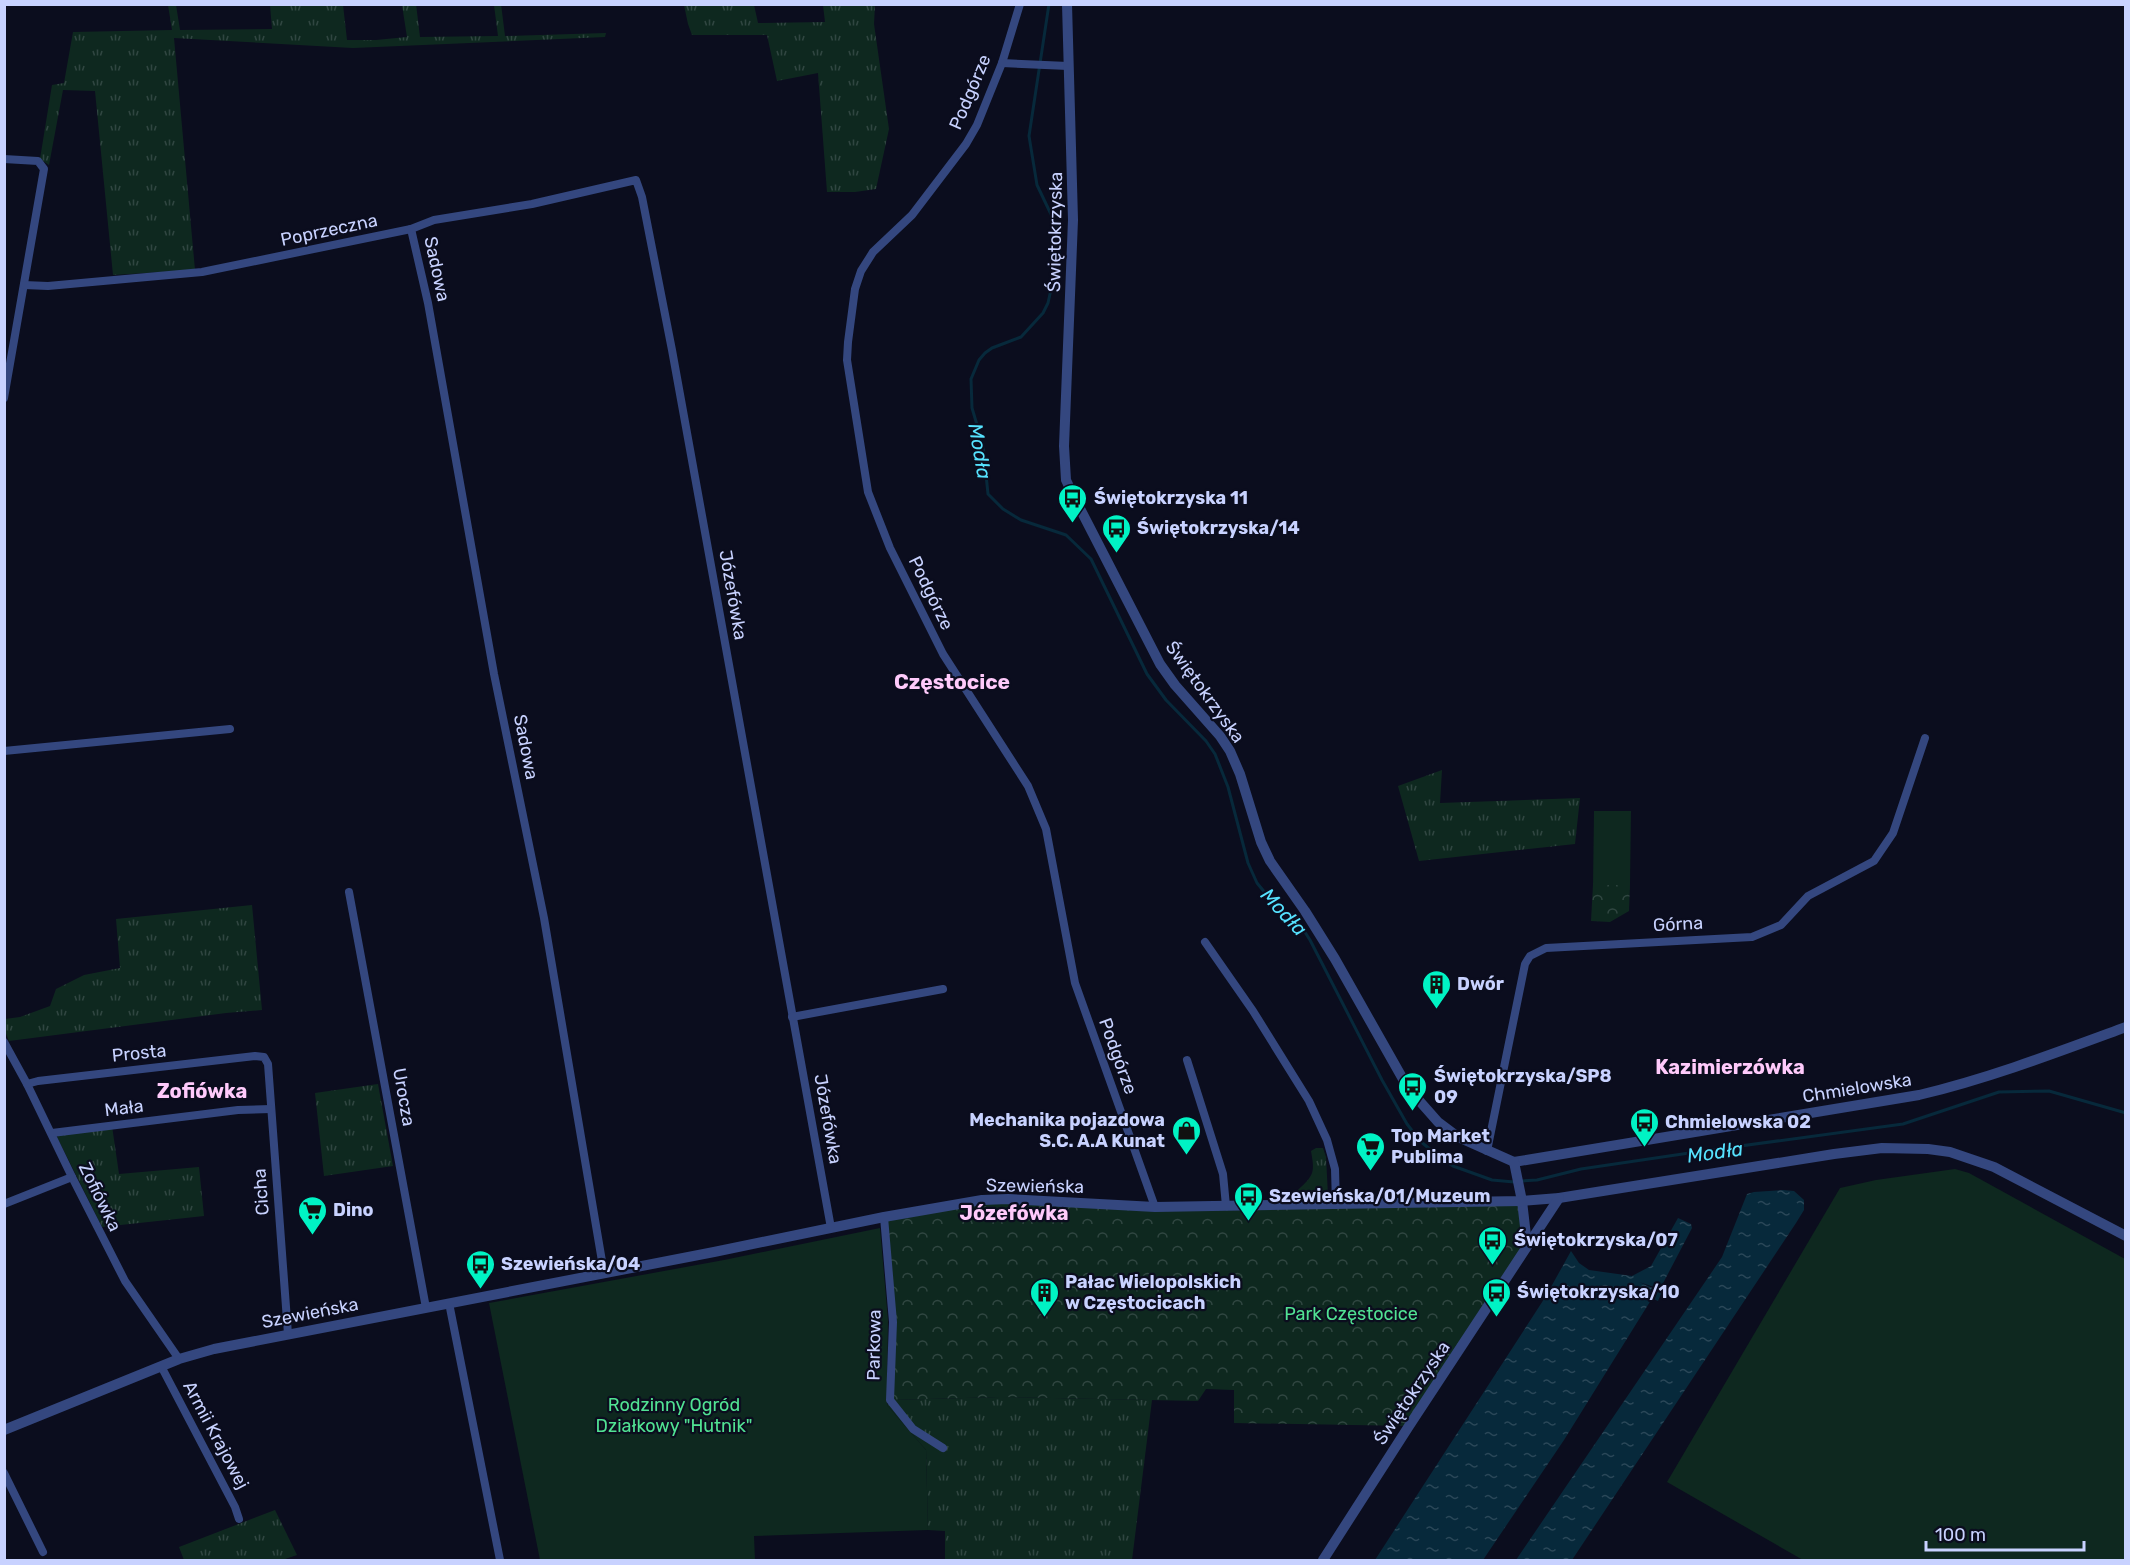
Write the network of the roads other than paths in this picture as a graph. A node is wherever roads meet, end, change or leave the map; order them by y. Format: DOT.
graph roads {
  1 [pos="1020,4"];
  2 [pos="1067,4"];
  3 [pos="1002,63"];
  4 [pos="1064,66"];
  5 [pos="4,159"];
  6 [pos="636,180"];
  7 [pos="411,229"];
  8 [pos="24,285"];
  9 [pos="4,398"];
  10 [pos="230,729"];
  11 [pos="1925,738"];
  12 [pos="4,751"];
  13 [pos="349,892"];
  14 [pos="1205,942"];
  15 [pos="943,989"];
  16 [pos="792,1017"];
  17 [pos="2126,1028"];
  18 [pos="4,1042"];
  19 [pos="255,1056"];
  20 [pos="1187,1060"];
  21 [pos="27,1084"];
  22 [pos="271,1108"];
  23 [pos="52,1133"];
  24 [pos="1487,1151"];
  25 [pos="1514,1162"];
  26 [pos="72,1177"];
  27 [pos="1521,1195"];
  28 [pos="1559,1198"];
  29 [pos="4,1204"];
  30 [pos="1336,1204"];
  31 [pos="1226,1206"];
  32 [pos="1155,1207"];
  33 [pos="884,1217"];
  34 [pos="831,1228"];
  35 [pos="2126,1236"];
  36 [pos="1527,1244"];
  37 [pos="604,1273"];
  38 [pos="449,1303"];
  39 [pos="426,1308"];
  40 [pos="288,1334"];
  41 [pos="179,1359"];
  42 [pos="161,1366"];
  43 [pos="4,1430"];
  44 [pos="943,1448"];
  45 [pos="4,1473"];
  46 [pos="239,1519"];
  47 [pos="43,1552"];
  48 [pos="500,1560"];
  49 [pos="1323,1560"];
  1 -- 3 [label="street, Podgórze"];
  2 -- 4 [label="street, Świętokrzyska"];
  3 -- 4 [label="street"];
  3 -- 32 [label="street, Podgórze"];
  4 -- 24 [label="street, Świętokrzyska"];
  5 -- 8 [label="street"];
  6 -- 7 [label="street, Poprzeczna"];
  6 -- 16 [label="street, Józefówka"];
  7 -- 8 [label="street, Poprzeczna"];
  7 -- 37 [label="street, Sadowa"];
  8 -- 9 [label="street"];
  10 -- 12 [label="street"];
  11 -- 24 [label="street, Górna"];
  13 -- 39 [label="street, Urocza"];
  14 -- 30 [label="street"];
  15 -- 16 [label="street"];
  16 -- 34 [label="street, Józefówka"];
  17 -- 25 [label="street, Chmielowska"];
  18 -- 21 [label="street, Zofiówka"];
  19 -- 21 [label="street, Prosta"];
  19 -- 22 [label="street, Cicha"];
  20 -- 31 [label="street"];
  21 -- 23 [label="street, Zofiówka"];
  22 -- 23 [label="street, Mała"];
  22 -- 40 [label="street, Cicha"];
  23 -- 26 [label="street, Zofiówka"];
  24 -- 25 [label="street, Świętokrzyska"];
  25 -- 27 [label="street"];
  26 -- 29 [label="street"];
  26 -- 41 [label="street, Zofiówka"];
  27 -- 28 [label="street, Szewieńska"];
  27 -- 30 [label="street, Szewieńska"];
  27 -- 36 [label="street"];
  28 -- 35 [label="street, Szewieńska"];
  28 -- 36 [label="street, Świętokrzyska"];
  30 -- 31 [label="street, Szewieńska"];
  31 -- 32 [label="street, Szewieńska"];
  32 -- 33 [label="street, Szewieńska"];
  33 -- 34 [label="street, Szewieńska"];
  33 -- 44 [label="street, Parkowa"];
  34 -- 37 [label="street, Szewieńska"];
  36 -- 49 [label="street, Świętokrzyska"];
  37 -- 38 [label="street, Szewieńska"];
  38 -- 39 [label="street, Szewieńska"];
  38 -- 48 [label="street"];
  39 -- 40 [label="street, Szewieńska"];
  40 -- 41 [label="street, Szewieńska"];
  41 -- 42 [label="street, Armii Krajowej"];
  42 -- 43 [label="street, Armii Krajowej"];
  42 -- 46 [label="street, Armii Krajowej"];
  45 -- 47 [label="street"];
}
